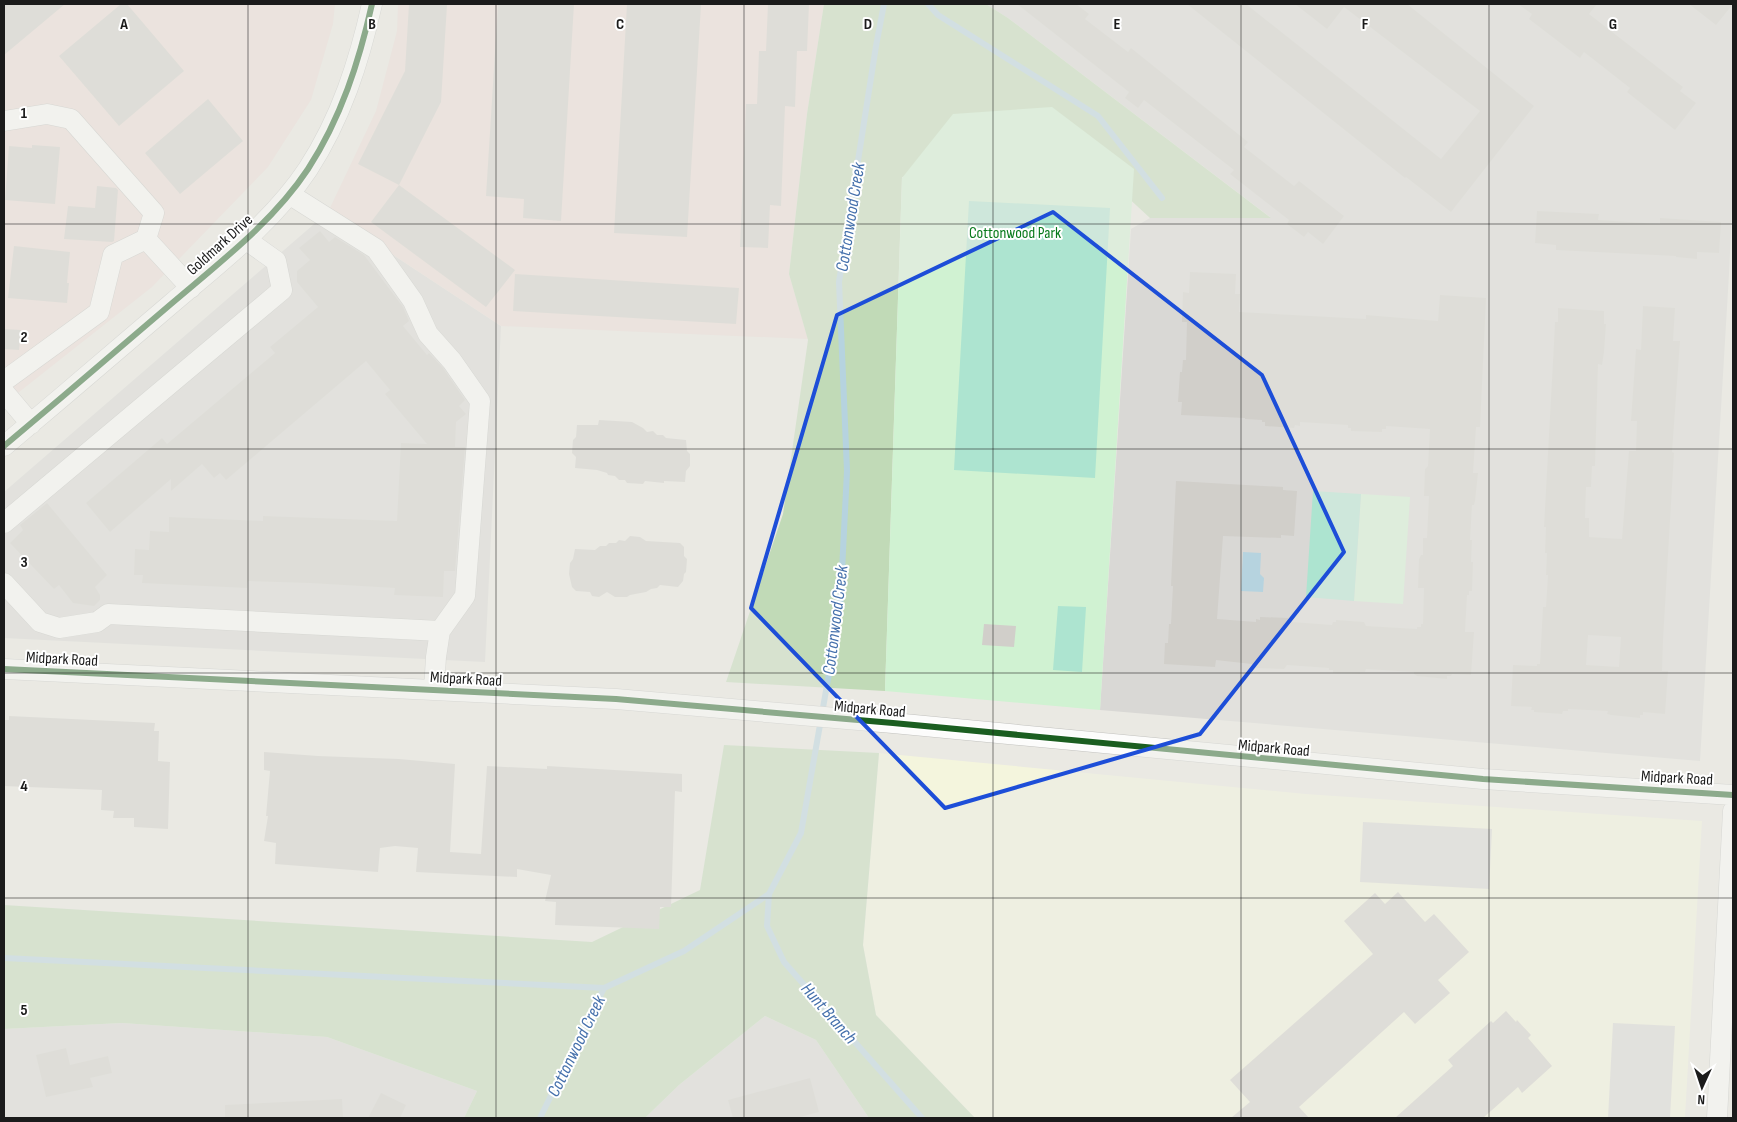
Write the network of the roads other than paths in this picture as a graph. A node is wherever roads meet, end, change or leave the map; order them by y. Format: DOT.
graph roads {
  1 [pos="372,4"];
  2 [pos="4,121"];
  3 [pos="289,194"];
  4 [pos="146,239"];
  5 [pos="245,239"];
  6 [pos="191,288"];
  7 [pos="4,381"];
  8 [pos="4,392"];
  9 [pos="30,424"];
  10 [pos="4,446"];
  11 [pos="4,523"];
  12 [pos="4,583"];
  13 [pos="440,631"];
  14 [pos="4,669"];
  15 [pos="434,690"];
  16 [pos="1733,794"];
  17 [pos="1733,811"];
  18 [pos="1717,1118"];
  1 -- 3 [label="street, Goldmark Drive"];
  2 -- 4 [label="street"];
  3 -- 5 [label="street, Goldmark Drive"];
  3 -- 13 [label="street"];
  4 -- 6 [label="street"];
  4 -- 7 [label="street"];
  5 -- 6 [label="street, Goldmark Drive"];
  5 -- 11 [label="street"];
  6 -- 9 [label="street, Goldmark Drive"];
  8 -- 9 [label="street"];
  9 -- 10 [label="street, Goldmark Drive"];
  12 -- 13 [label="street"];
  13 -- 15 [label="street"];
  14 -- 15 [label="street, Midpark Road"];
  15 -- 16 [label="street, Midpark Road"];
  17 -- 18 [label="street"];
}
